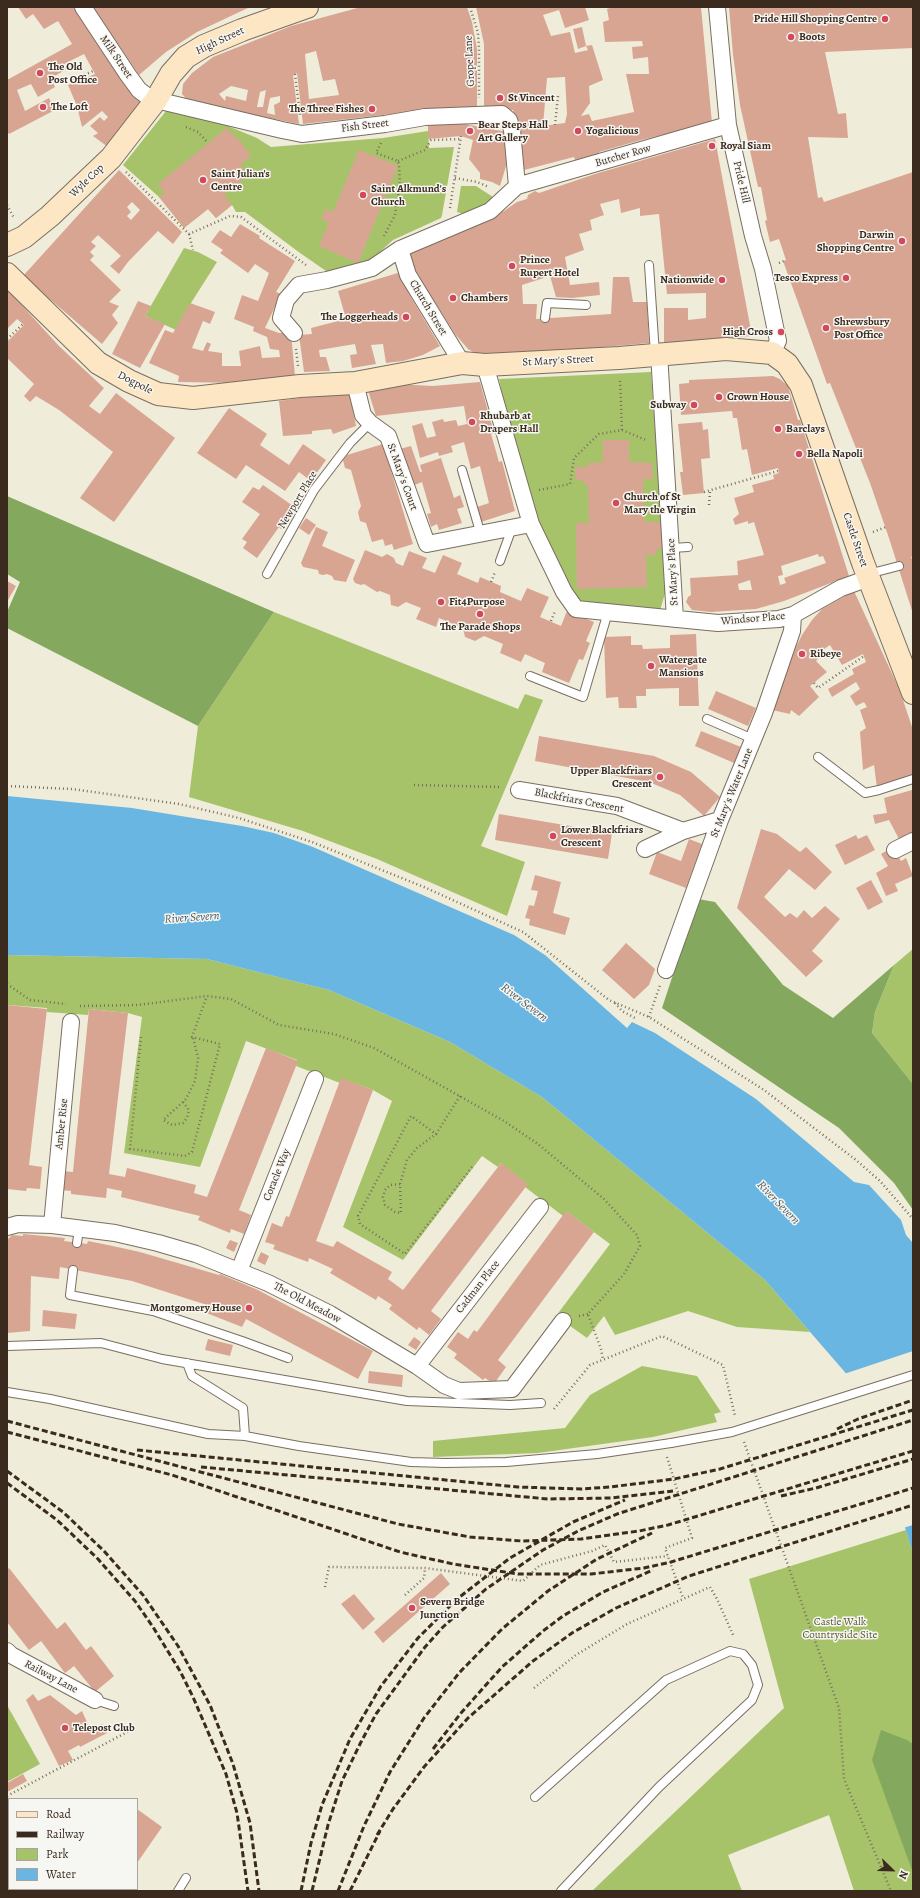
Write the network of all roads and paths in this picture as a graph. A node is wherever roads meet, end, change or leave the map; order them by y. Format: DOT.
graph roads {
  1 [pos="83,7"];
  2 [pos="307,7"];
  3 [pos="470,7"];
  4 [pos="717,7"];
  5 [pos="93,71"];
  6 [pos="295,74"];
  7 [pos="66,83"];
  8 [pos="558,96"];
  9 [pos="155,101"];
  10 [pos="479,114"];
  11 [pos="300,117"];
  12 [pos="182,125"];
  13 [pos="555,125"];
  14 [pos="728,125"];
  15 [pos="208,143"];
  16 [pos="378,150"];
  17 [pos="398,161"];
  18 [pos="121,167"];
  19 [pos="454,178"];
  20 [pos="517,186"];
  21 [pos="491,188"];
  22 [pos="448,229"];
  23 [pos="189,234"];
  24 [pos="382,241"];
  25 [pos="7,244"];
  26 [pos="400,249"];
  27 [pos="193,250"];
  28 [pos="297,258"];
  29 [pos="649,265"];
  30 [pos="7,274"];
  31 [pos="586,305"];
  32 [pos="545,318"];
  33 [pos="23,324"];
  34 [pos="294,333"];
  35 [pos="7,339"];
  36 [pos="772,353"];
  37 [pos="657,354"];
  38 [pos="619,358"];
  39 [pos="462,363"];
  40 [pos="485,366"];
  41 [pos="355,383"];
  42 [pos="300,386"];
  43 [pos="370,423"];
  44 [pos="462,470"];
  45 [pos="778,471"];
  46 [pos="710,491"];
  47 [pos="704,492"];
  48 [pos="521,493"];
  49 [pos="708,505"];
  50 [pos="531,524"];
  51 [pos="512,528"];
  52 [pos="886,528"];
  53 [pos="871,533"];
  54 [pos="481,535"];
  55 [pos="688,547"];
  56 [pos="672,548"];
  57 [pos="500,561"];
  58 [pos="899,566"];
  59 [pos="267,574"];
  60 [pos="868,576"];
  61 [pos="608,612"];
  62 [pos="554,615"];
  63 [pos="793,615"];
  64 [pos="675,618"];
  65 [pos="551,622"];
  66 [pos="864,656"];
  67 [pos="530,676"];
  68 [pos="814,683"];
  69 [pos="913,693"];
  70 [pos="707,719"];
  71 [pos="753,739"];
  72 [pos="818,757"];
  73 [pos="913,779"];
  74 [pos="414,785"];
  75 [pos="7,786"];
  76 [pos="519,790"];
  77 [pos="720,820"];
  78 [pos="683,831"];
  79 [pos="913,841"];
  80 [pos="645,849"];
  81 [pos="896,850"];
  82 [pos="666,970"];
  83 [pos="7,984"];
  84 [pos="207,996"];
  85 [pos="615,1003"];
  86 [pos="69,1005"];
  87 [pos="77,1006"];
  88 [pos="635,1018"];
  89 [pos="649,1018"];
  90 [pos="72,1022"];
  91 [pos="192,1036"];
  92 [pos="141,1037"];
  93 [pos="315,1079"];
  94 [pos="460,1096"];
  95 [pos="183,1102"];
  96 [pos="436,1134"];
  97 [pos="472,1167"];
  98 [pos="400,1184"];
  99 [pos="540,1207"];
  100 [pos="913,1219"];
  101 [pos="52,1225"];
  102 [pos="7,1227"];
  103 [pos="73,1270"];
  104 [pos="239,1271"];
  105 [pos="563,1321"];
  106 [pos="7,1346"];
  107 [pos="288,1358"];
  108 [pos="603,1360"];
  109 [pos="187,1363"];
  110 [pos="417,1366"];
  111 [pos="913,1375"];
  112 [pos="7,1392"];
  113 [pos="541,1403"];
  114 [pos="737,1422"];
  115 [pos="245,1436"];
  116 [pos="742,1437"];
  117 [pos="652,1447"];
  118 [pos="668,1556"];
  119 [pos="425,1568"];
  120 [pos="325,1587"];
  121 [pos="405,1595"];
  122 [pos="684,1598"];
  123 [pos="7,1651"];
  124 [pos="730,1651"];
  125 [pos="534,1688"];
  126 [pos="95,1700"];
  127 [pos="114,1706"];
  128 [pos="129,1731"];
  129 [pos="7,1796"];
  130 [pos="535,1797"];
  131 [pos="186,1878"];
  132 [pos="178,1891"];
  133 [pos="561,1891"];
  134 [pos="891,1891"];
  1 -- 9 [label="street, Milk Street"];
  2 -- 9 [label="street, High Street"];
  3 -- 10 [label="path, Grope Lane"];
  4 -- 14 [label="street, Pride Hill"];
  5 -- 7 [label="path"];
  6 -- 11 [label="path"];
  8 -- 13 [label="path"];
  9 -- 10 [label="street, Fish Street"];
  9 -- 25 [label="street, Wyle Cop"];
  10 -- 20 [label="street, Fish Street"];
  12 -- 15 [label="path"];
  14 -- 20 [label="street, Butcher Row"];
  14 -- 36 [label="street, Pride Hill"];
  16 -- 17 [label="path"];
  17 -- 19 [label="path"];
  17 -- 24 [label="path"];
  18 -- 23 [label="path"];
  19 -- 21 [label="path"];
  19 -- 22 [label="path"];
  20 -- 22 [label="street"];
  22 -- 26 [label="street"];
  23 -- 27 [label="path"];
  23 -- 28 [label="path"];
  26 -- 34 [label="street"];
  26 -- 39 [label="street, Church Street"];
  29 -- 37 [label="lane"];
  30 -- 42 [label="street, Dogpole"];
  31 -- 32 [label="lane"];
  33 -- 35 [label="path"];
  34 -- 42 [label="path"];
  36 -- 37 [label="street, St Mary's Street"];
  36 -- 60 [label="street, Castle Street"];
  37 -- 38 [label="street, St Mary's Street"];
  37 -- 56 [label="street, St Mary's Place"];
  38 -- 40 [label="street, St Mary's Street"];
  38 -- 48 [label="path"];
  39 -- 40 [label="street, St Mary's Street"];
  39 -- 41 [label="street, St Mary's Street"];
  40 -- 48 [label="street, St Mary's Place"];
  41 -- 42 [label="street, St Mary's Street"];
  41 -- 43 [label="street, St Mary's Court"];
  43 -- 54 [label="street, St Mary's Court"];
  43 -- 59 [label="lane, Newport Place"];
  44 -- 54 [label="lane"];
  45 -- 46 [label="path"];
  46 -- 47 [label="path"];
  46 -- 49 [label="path"];
  48 -- 50 [label="street, St Mary's Place"];
  50 -- 51 [label="street"];
  50 -- 61 [label="street, St Mary's Place"];
  51 -- 54 [label="street"];
  51 -- 57 [label="lane"];
  52 -- 53 [label="path"];
  55 -- 56 [label="lane"];
  56 -- 64 [label="street, St Mary's Place"];
  58 -- 60 [label="lane"];
  60 -- 63 [label="street, Windsor Place"];
  60 -- 69 [label="street, Castle Street"];
  61 -- 64 [label="street, St Mary's Place"];
  61 -- 67 [label="lane"];
  62 -- 65 [label="path"];
  63 -- 64 [label="street, Windsor Place"];
  63 -- 71 [label="street, St Mary's Water Lane"];
  66 -- 68 [label="path"];
  70 -- 71 [label="lane"];
  71 -- 77 [label="street, St Mary's Water Lane"];
  72 -- 73 [label="lane"];
  74 -- 76 [label="path"];
  75 -- 85 [label="path"];
  76 -- 78 [label="street, Blackfriars Crescent"];
  77 -- 78 [label="street"];
  77 -- 82 [label="street, St Mary's Water Lane"];
  78 -- 80 [label="street"];
  79 -- 81 [label="street"];
  82 -- 89 [label="path"];
  83 -- 86 [label="path"];
  84 -- 87 [label="path"];
  84 -- 91 [label="path"];
  84 -- 94 [label="path"];
  85 -- 88 [label="path"];
  85 -- 89 [label="path"];
  89 -- 100 [label="path"];
  90 -- 101 [label="street, Amber Rise"];
  91 -- 92 [label="path"];
  91 -- 95 [label="path"];
  93 -- 104 [label="street, Coracle Way"];
  94 -- 96 [label="path"];
  94 -- 108 [label="path"];
  95 -- 95 [label="path"];
  96 -- 97 [label="path"];
  96 -- 98 [label="path"];
  98 -- 98 [label="path"];
  99 -- 110 [label="street, Cadman Place"];
  101 -- 102 [label="street, The Old Meadow"];
  101 -- 104 [label="street, The Old Meadow"];
  103 -- 107 [label="lane"];
  104 -- 110 [label="street, The Old Meadow"];
  105 -- 110 [label="street, The Old Meadow"];
  106 -- 109 [label="lane"];
  108 -- 113 [label="path"];
  108 -- 114 [label="path"];
  109 -- 113 [label="lane"];
  109 -- 115 [label="lane"];
  111 -- 117 [label="lane, bridge"];
  112 -- 115 [label="lane"];
  115 -- 117 [label="lane"];
  116 -- 134 [label="path"];
  117 -- 118 [label="path"];
  118 -- 119 [label="path"];
  118 -- 122 [label="path"];
  119 -- 120 [label="path"];
  119 -- 121 [label="path"];
  122 -- 124 [label="path"];
  122 -- 125 [label="path"];
  123 -- 126 [label="street, Railway Lane"];
  124 -- 130 [label="lane"];
  124 -- 133 [label="lane"];
  126 -- 127 [label="lane"];
  128 -- 129 [label="path"];
  131 -- 132 [label="lane"];
}
